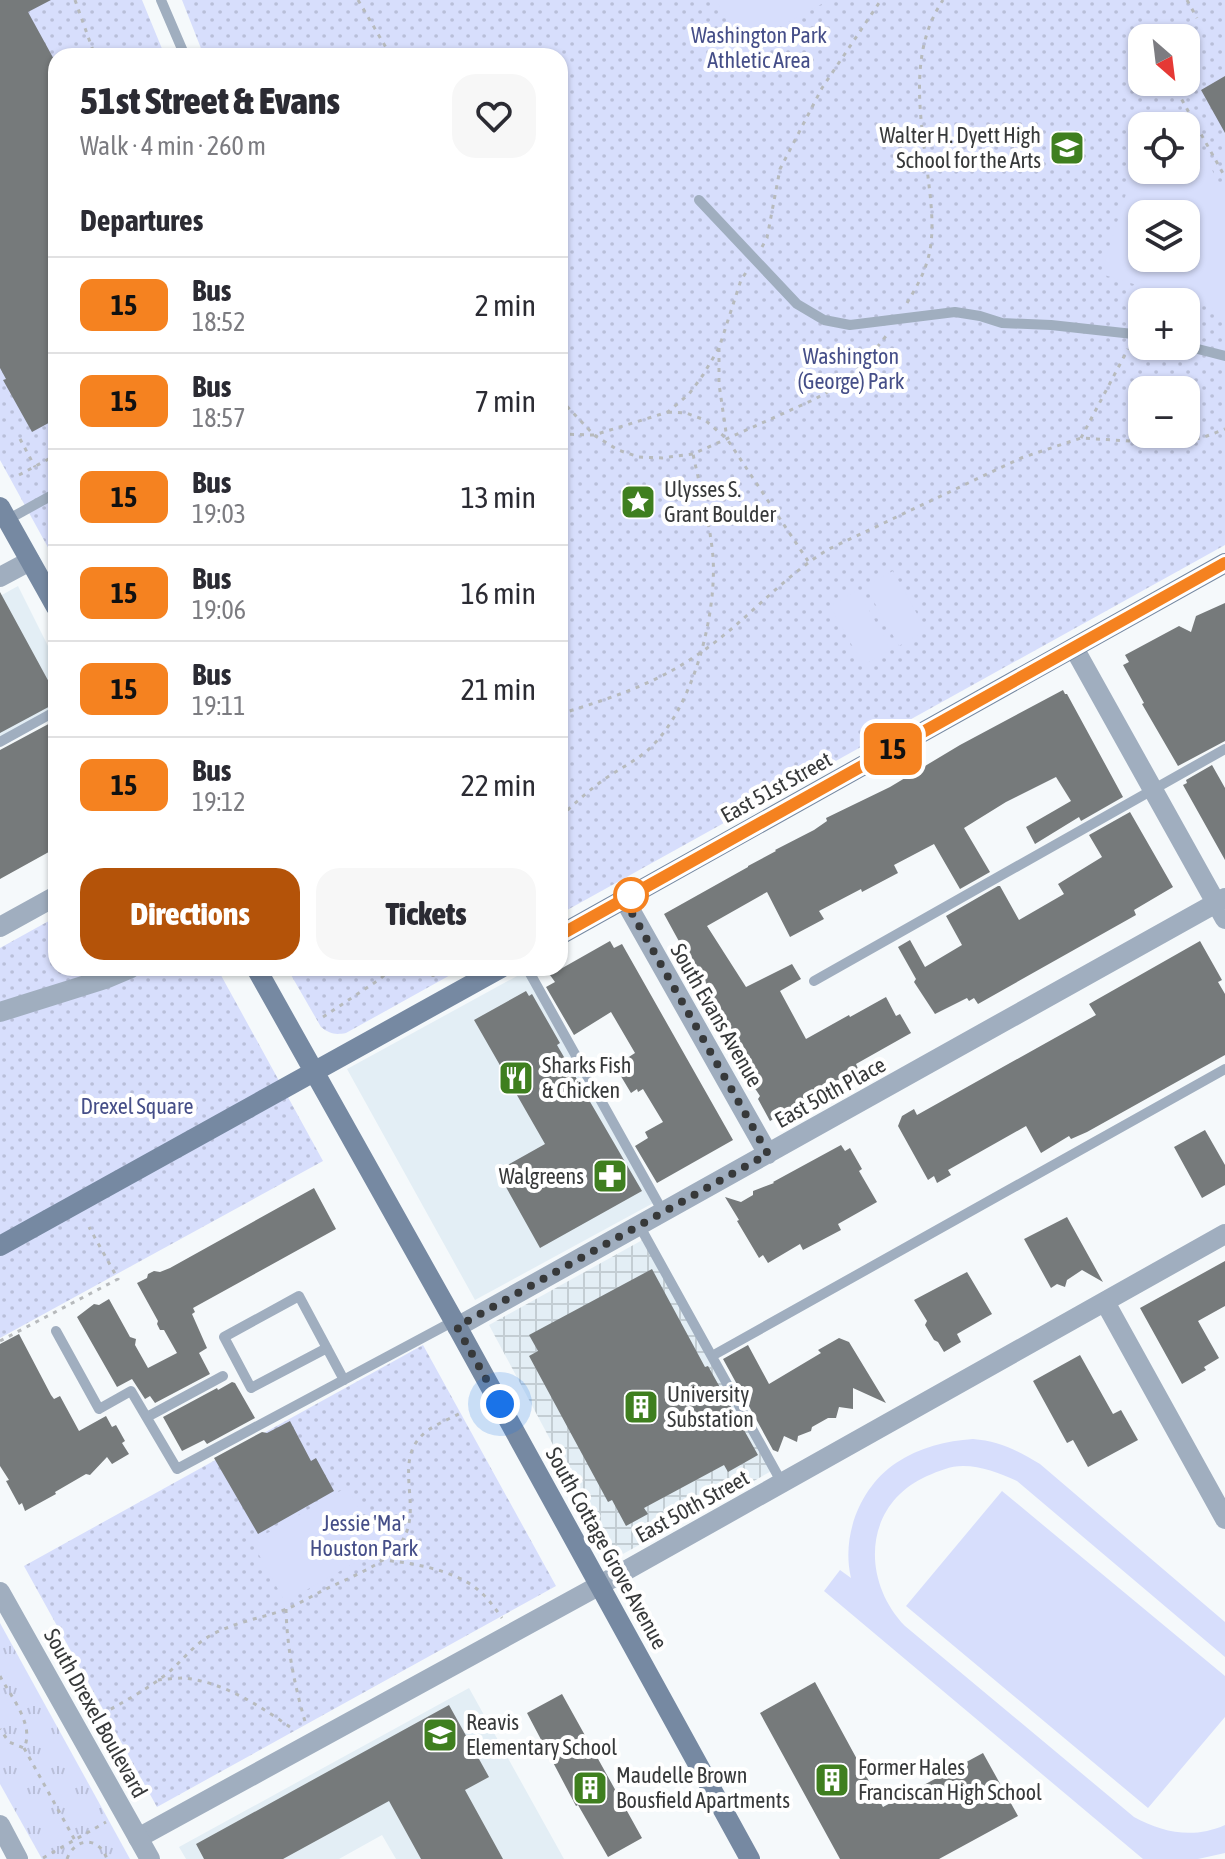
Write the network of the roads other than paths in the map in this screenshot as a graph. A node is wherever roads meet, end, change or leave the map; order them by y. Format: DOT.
graph roads {
  1 [pos="161,0"];
  2 [pos="182,48"];
  3 [pos="699,200"];
  4 [pos="1128,333"];
  5 [pos="1200,350"];
  6 [pos="1225,356"];
  7 [pos="48,496"];
  8 [pos="4,514"];
  9 [pos="30,561"];
  10 [pos="1225,563"];
  11 [pos="0,577"];
  12 [pos="48,593"];
  13 [pos="1074,648"];
  14 [pos="48,715"];
  15 [pos="0,742"];
  16 [pos="1225,749"];
  17 [pos="1153,789"];
  18 [pos="624,899"];
  19 [pos="48,900"];
  20 [pos="1222,907"];
  21 [pos="0,927"];
  22 [pos="568,930"];
  23 [pos="112,976"];
  24 [pos="261,976"];
  25 [pos="487,976"];
  26 [pos="531,976"];
  27 [pos="814,981"];
  28 [pos="0,1012"];
  29 [pos="1225,1069"];
  30 [pos="315,1072"];
  31 [pos="768,1154"];
  32 [pos="663,1212"];
  33 [pos="639,1225"];
  34 [pos="1225,1234"];
  35 [pos="0,1246"];
  36 [pos="1105,1302"];
  37 [pos="456,1324"];
  38 [pos="56,1331"];
  39 [pos="327,1348"];
  40 [pos="712,1356"];
  41 [pos="223,1376"];
  42 [pos="344,1380"];
  43 [pos="147,1417"];
  44 [pos="782,1483"];
  45 [pos="1225,1519"];
  46 [pos="600,1585"];
  47 [pos="0,1592"];
  48 [pos="0,1825"];
  49 [pos="138,1838"];
  50 [pos="18,1859"];
  51 [pos="150,1859"];
  52 [pos="750,1859"];
  1 -- 2 [label="lane"];
  3 -- 4 [label="lane"];
  5 -- 6 [label="lane"];
  7 -- 8 [label="lane"];
  8 -- 9 [label="main road"];
  9 -- 11 [label="street"];
  9 -- 12 [label="main road"];
  10 -- 13 [label="main road, East 51st Street"];
  13 -- 17 [label="street"];
  13 -- 18 [label="main road, East 51st Street"];
  14 -- 15 [label="lane"];
  16 -- 17 [label="lane"];
  17 -- 20 [label="street"];
  17 -- 27 [label="lane"];
  18 -- 22 [label="main road, East 51st Street"];
  18 -- 31 [label="street, South Evans Avenue"];
  19 -- 21 [label="street"];
  20 -- 31 [label="street, East 50th Place"];
  23 -- 28 [label="street"];
  24 -- 30 [label="main road, South Cottage Grove Avenue"];
  25 -- 30 [label="main road"];
  26 -- 32 [label="lane"];
  29 -- 40 [label="lane"];
  30 -- 35 [label="main road"];
  30 -- 37 [label="main road, South Cottage Grove Avenue"];
  31 -- 32 [label="street, East 50th Place"];
  32 -- 33 [label="street, East 50th Place"];
  33 -- 37 [label="street, East 50th Place"];
  33 -- 40 [label="lane"];
  34 -- 36 [label="street, East 50th Street"];
  36 -- 44 [label="street, East 50th Street"];
  36 -- 45 [label="street"];
  37 -- 42 [label="lane"];
  37 -- 46 [label="main road, South Cottage Grove Avenue"];
  38 -- 43 [label="lane"];
  39 -- 39 [label="lane"];
  39 -- 42 [label="lane"];
  40 -- 44 [label="lane"];
  41 -- 43 [label="lane"];
  42 -- 43 [label="lane"];
  44 -- 46 [label="street, East 50th Street"];
  46 -- 49 [label="street, East 50th Street"];
  46 -- 52 [label="main road, South Cottage Grove Avenue"];
  47 -- 49 [label="street, South Drexel Boulevard"];
  48 -- 50 [label="street"];
  49 -- 51 [label="street, South Drexel Boulevard"];
}
